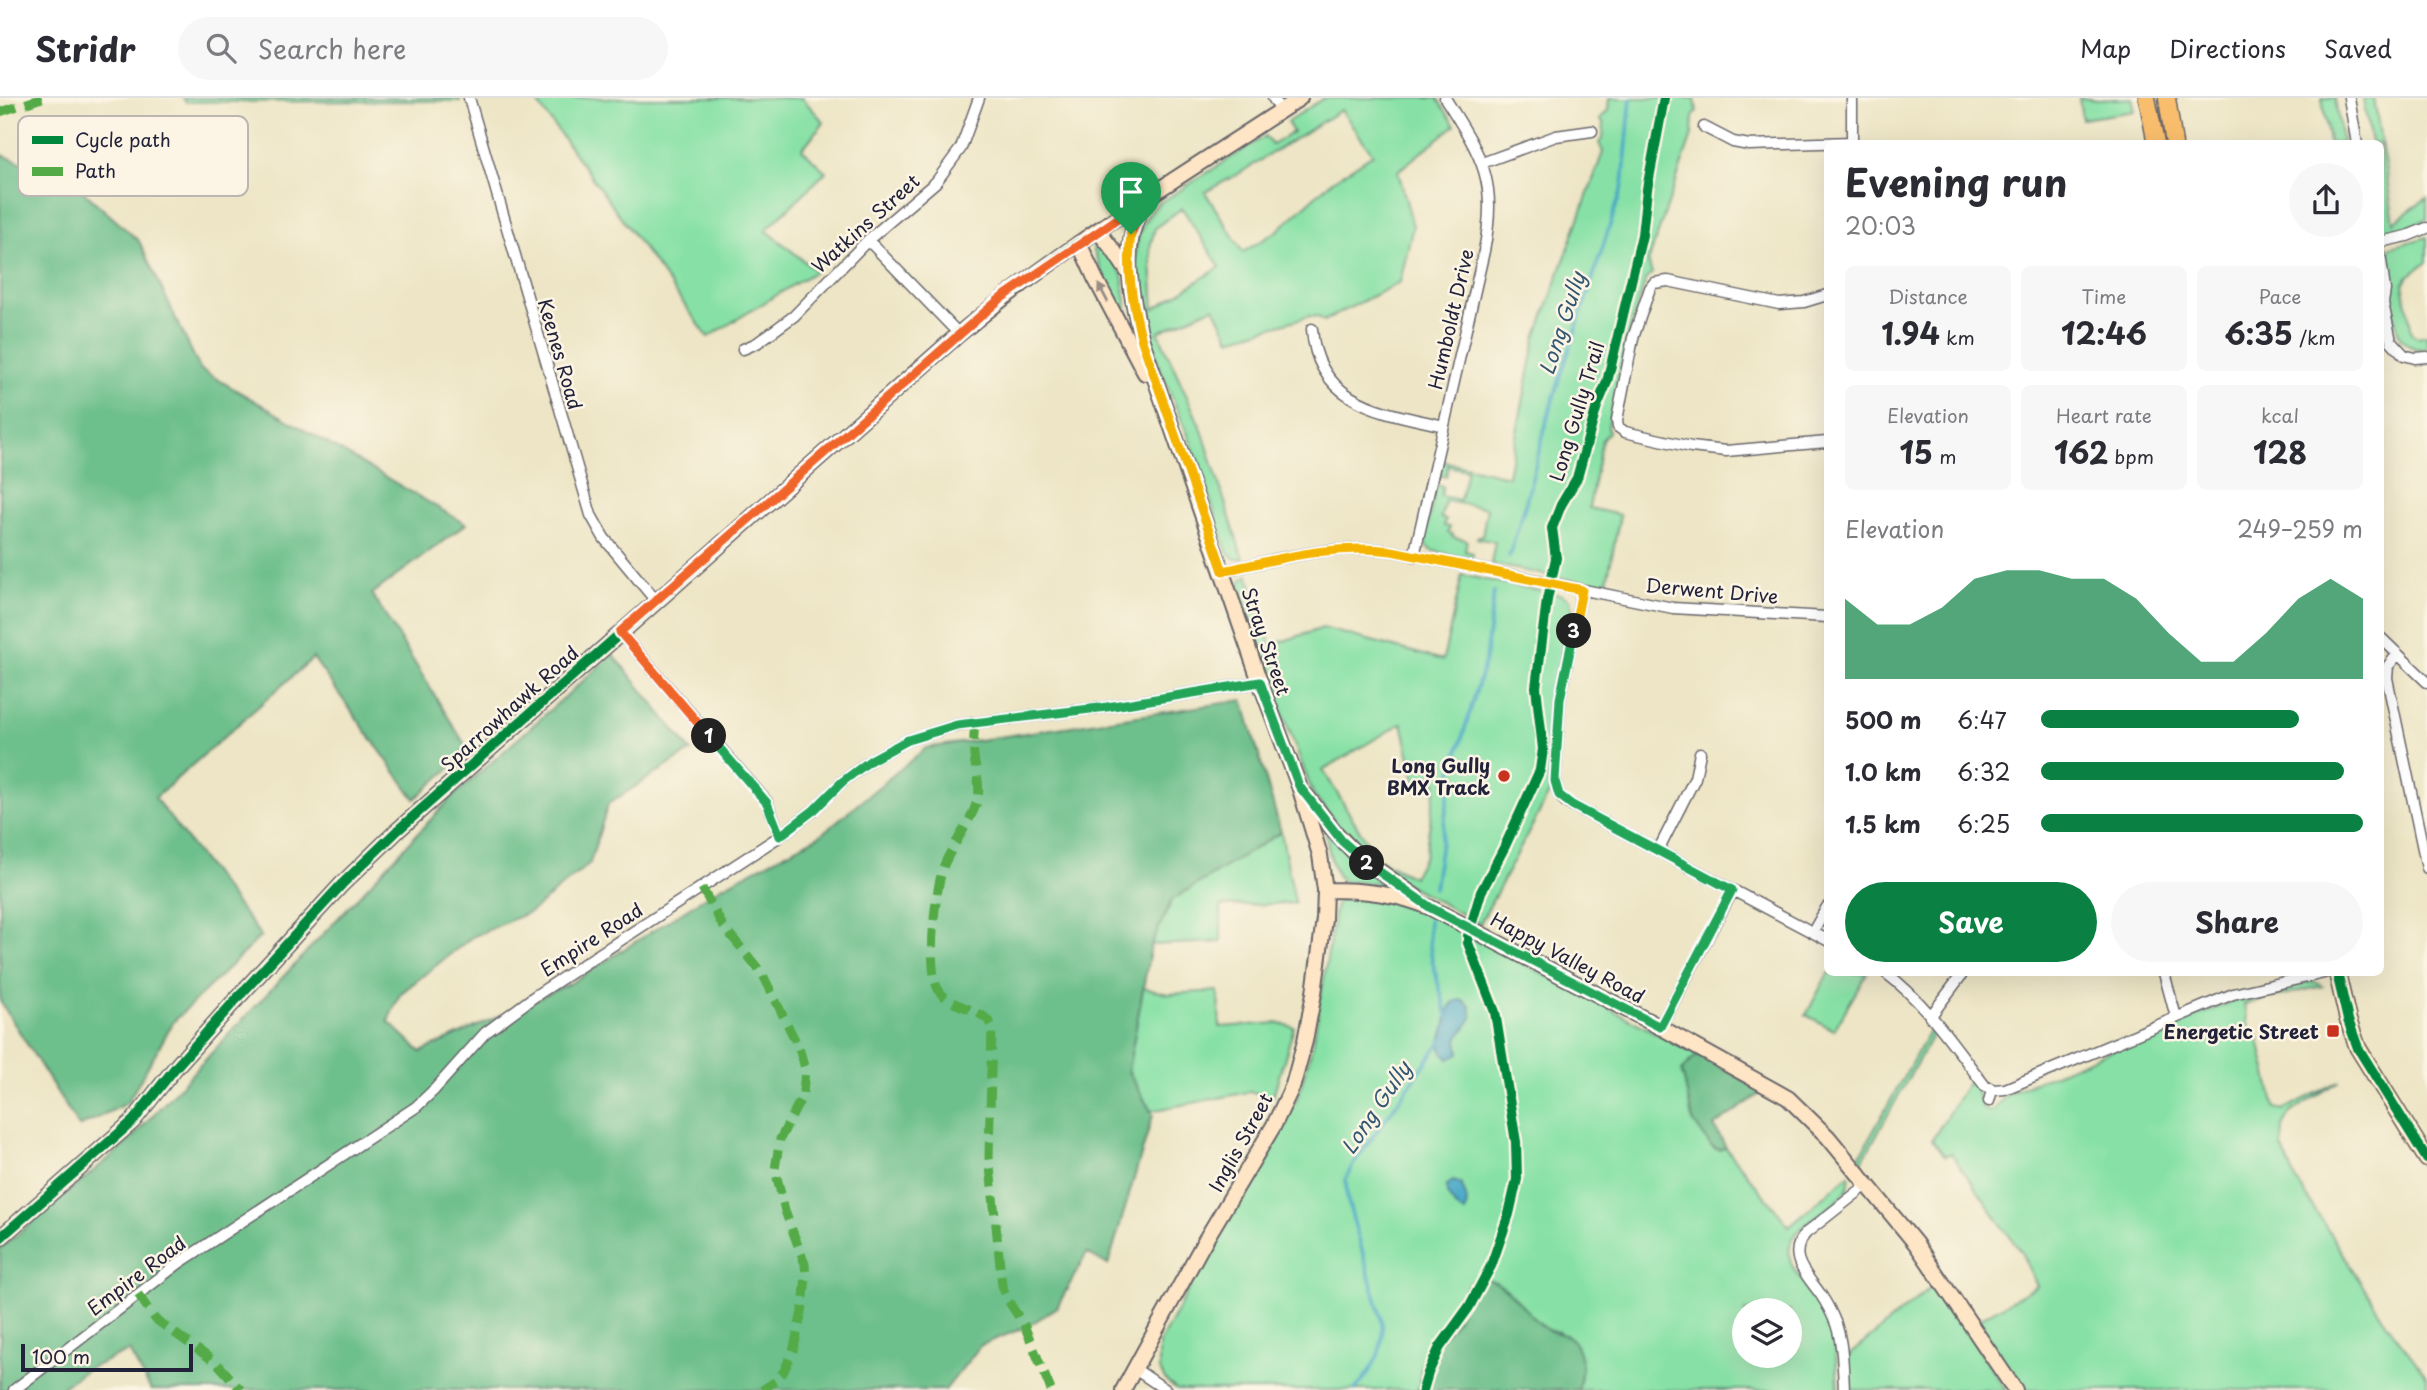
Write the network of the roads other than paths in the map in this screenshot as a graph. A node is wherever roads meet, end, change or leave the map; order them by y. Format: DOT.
graph roads {
  1 [pos="469,98"];
  2 [pos="979,98"];
  3 [pos="1300,98"];
  4 [pos="1445,98"];
  5 [pos="1852,98"];
  6 [pos="2147,98"];
  7 [pos="2167,98"];
  8 [pos="2349,98"];
  9 [pos="1277,104"];
  10 [pos="1703,127"];
  11 [pos="1592,131"];
  12 [pos="1852,140"];
  13 [pos="2155,140"];
  14 [pos="2173,140"];
  15 [pos="2356,140"];
  16 [pos="1824,144"];
  17 [pos="1482,163"];
  18 [pos="1145,200"];
  19 [pos="2427,228"];
  20 [pos="1098,231"];
  21 [pos="868,240"];
  22 [pos="2384,241"];
  23 [pos="1079,243"];
  24 [pos="1129,275"];
  25 [pos="1824,296"];
  26 [pos="2384,315"];
  27 [pos="1312,329"];
  28 [pos="959,334"];
  29 [pos="743,349"];
  30 [pos="2427,357"];
  31 [pos="1164,407"];
  32 [pos="1444,426"];
  33 [pos="1824,442"];
  34 [pos="1414,556"];
  35 [pos="1223,571"];
  36 [pos="1582,590"];
  37 [pos="656,601"];
  38 [pos="1824,617"];
  39 [pos="620,632"];
  40 [pos="2384,641"];
  41 [pos="2398,654"];
  42 [pos="1260,682"];
  43 [pos="2427,682"];
  44 [pos="1700,753"];
  45 [pos="1299,786"];
  46 [pos="780,836"];
  47 [pos="1658,850"];
  48 [pos="2427,868"];
  49 [pos="1325,890"];
  50 [pos="1732,890"];
  51 [pos="1431,908"];
  52 [pos="1824,912"];
  53 [pos="1813,932"];
  54 [pos="1824,938"];
  55 [pos="1890,976"];
  56 [pos="1962,976"];
  57 [pos="2165,976"];
  58 [pos="2310,976"];
  59 [pos="2338,976"];
  60 [pos="1930,1017"];
  61 [pos="2176,1017"];
  62 [pos="1660,1027"];
  63 [pos="1992,1090"];
  64 [pos="1989,1101"];
  65 [pos="2427,1159"];
  66 [pos="1868,1184"];
  67 [pos="0,1238"];
  68 [pos="1135,1369"];
  69 [pos="14,1390"];
  70 [pos="1123,1390"];
  71 [pos="1166,1390"];
  72 [pos="1843,1390"];
  73 [pos="2015,1390"];
  1 -- 37 [label="street, Keenes Road"];
  2 -- 21 [label="street, Watkins Street"];
  3 -- 9 [label="street, Sparrowhawk Road"];
  4 -- 17 [label="street, Humboldt Drive"];
  5 -- 12 [label="street"];
  6 -- 13 [label="main road"];
  7 -- 14 [label="main road"];
  8 -- 15 [label="street"];
  9 -- 18 [label="street, Sparrowhawk Road"];
  10 -- 16 [label="street"];
  11 -- 17 [label="street"];
  17 -- 32 [label="street, Humboldt Drive"];
  18 -- 20 [label="street, Sparrowhawk Road"];
  18 -- 24 [label="street, Stray Street"];
  19 -- 22 [label="street"];
  20 -- 23 [label="street, Sparrowhawk Road"];
  20 -- 24 [label="street"];
  21 -- 28 [label="street"];
  21 -- 29 [label="street, Watkins Street"];
  23 -- 28 [label="street, Sparrowhawk Road"];
  31 -- 23 [label="street, Stray Street, one-way"];
  24 -- 31 [label="street, Stray Street"];
  25 -- 33 [label="street"];
  26 -- 30 [label="street"];
  27 -- 32 [label="street"];
  28 -- 37 [label="street, Sparrowhawk Road"];
  31 -- 35 [label="street, Stray Street"];
  32 -- 34 [label="street, Humboldt Drive"];
  34 -- 35 [label="street, Derwent Drive"];
  34 -- 36 [label="street, Derwent Drive"];
  35 -- 42 [label="street, Stray Street"];
  36 -- 38 [label="street, Derwent Drive"];
  36 -- 47 [label="street"];
  37 -- 39 [label="street, Sparrowhawk Road"];
  39 -- 46 [label="street"];
  39 -- 67 [label="street, Sparrowhawk Road"];
  40 -- 41 [label="street"];
  41 -- 43 [label="street"];
  41 -- 48 [label="street"];
  42 -- 45 [label="street, Stray Street"];
  42 -- 46 [label="street, Empire Road"];
  44 -- 47 [label="street"];
  45 -- 49 [label="street, Stray Street"];
  45 -- 51 [label="street"];
  46 -- 69 [label="street, Empire Road"];
  47 -- 50 [label="street"];
  49 -- 51 [label="street, Happy Valley Road"];
  49 -- 68 [label="street, Inglis Street"];
  50 -- 53 [label="street"];
  50 -- 62 [label="street"];
  51 -- 62 [label="street, Happy Valley Road"];
  52 -- 53 [label="street"];
  53 -- 54 [label="street"];
  55 -- 60 [label="street"];
  56 -- 60 [label="street"];
  57 -- 61 [label="street"];
  58 -- 61 [label="street"];
  59 -- 65 [label="main road"];
  60 -- 63 [label="street"];
  61 -- 63 [label="street"];
  62 -- 66 [label="street, Happy Valley Road"];
  63 -- 64 [label="street"];
  66 -- 72 [label="street"];
  66 -- 73 [label="street, Happy Valley Road"];
  68 -- 70 [label="street, Inglis Street"];
  68 -- 71 [label="street"];
}
